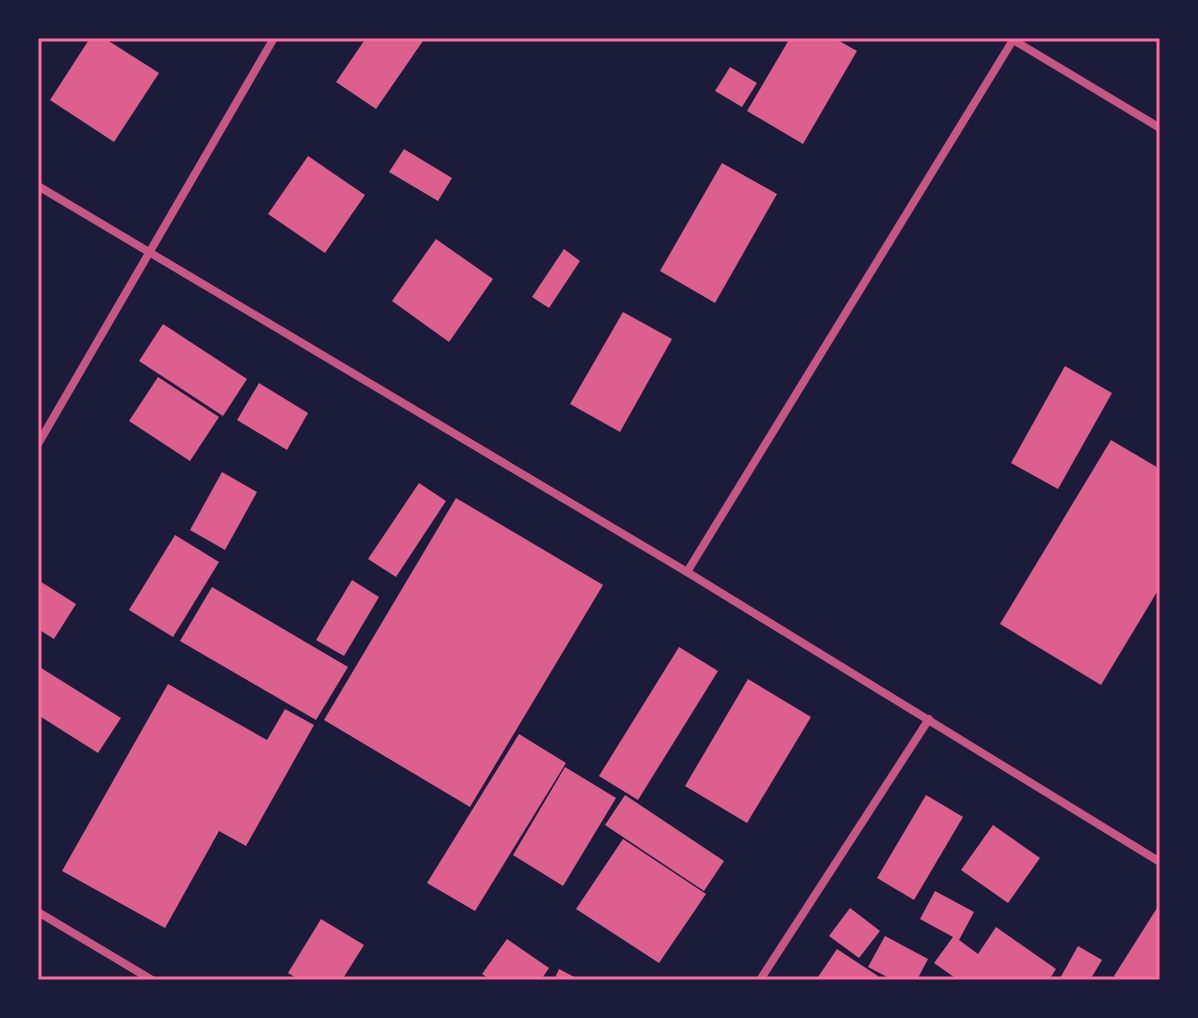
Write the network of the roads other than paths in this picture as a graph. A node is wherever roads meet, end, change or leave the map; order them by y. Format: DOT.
graph roads {
  1 [pos="274,38"];
  2 [pos="1011,39"];
  3 [pos="1160,128"];
  4 [pos="38,186"];
  5 [pos="150,252"];
  6 [pos="38,444"];
  7 [pos="687,572"];
  8 [pos="929,719"];
  9 [pos="1160,862"];
  10 [pos="38,912"];
  11 [pos="152,980"];
  12 [pos="760,980"];
  1 -- 5 [label="street"];
  2 -- 3 [label="street"];
  2 -- 7 [label="street"];
  4 -- 5 [label="street"];
  5 -- 6 [label="street"];
  5 -- 7 [label="street"];
  7 -- 8 [label="street"];
  8 -- 9 [label="street"];
  8 -- 12 [label="street"];
  10 -- 11 [label="street"];
}
